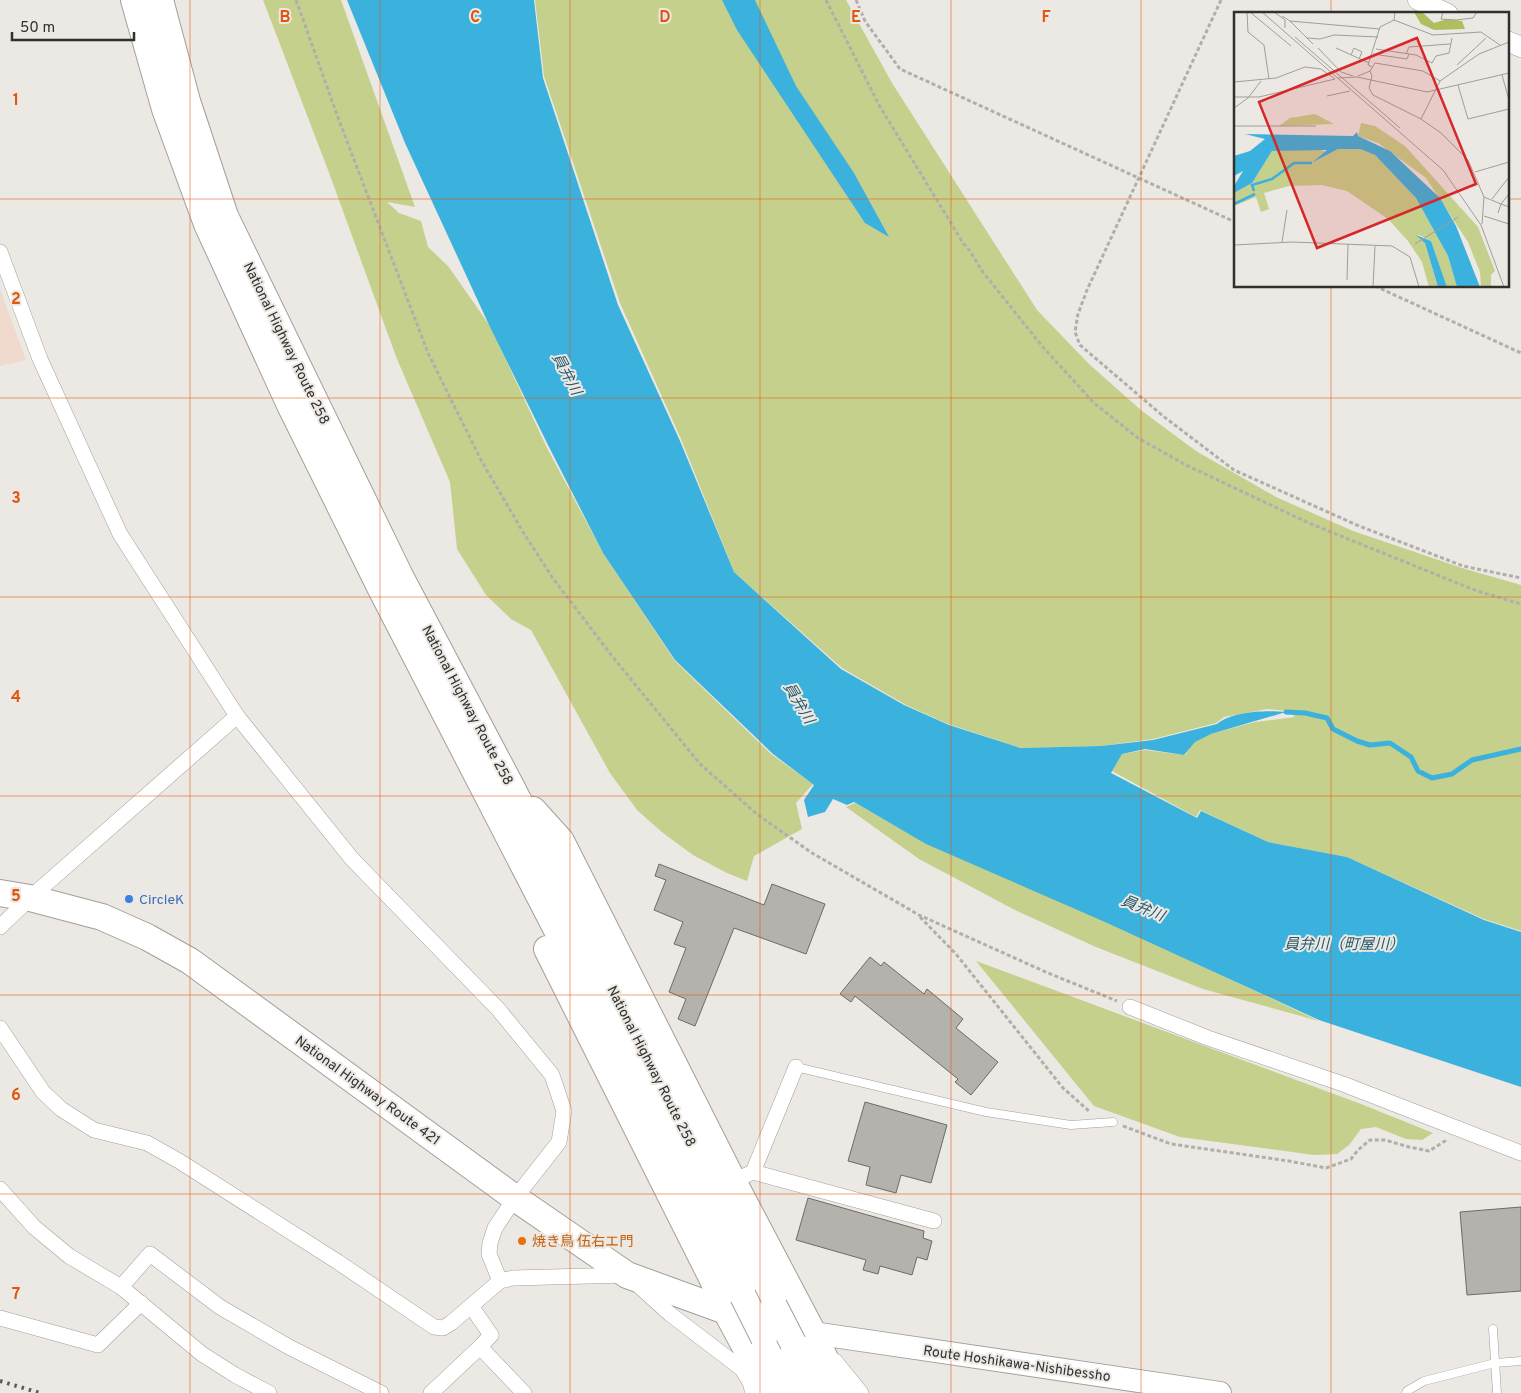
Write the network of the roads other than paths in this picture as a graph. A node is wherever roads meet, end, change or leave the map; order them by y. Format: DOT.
graph roads {
  1 [pos="134,0"];
  2 [pos="160,0"];
  3 [pos="1418,0"];
  4 [pos="1444,12"];
  5 [pos="1508,41"];
  6 [pos="1521,47"];
  7 [pos="0,252"];
  8 [pos="237,716"];
  9 [pos="512,788"];
  10 [pos="0,894"];
  11 [pos="30,898"];
  12 [pos="0,927"];
  13 [pos="1130,1007"];
  14 [pos="0,1028"];
  15 [pos="796,1066"];
  16 [pos="1113,1122"];
  17 [pos="1521,1153"];
  18 [pos="743,1176"];
  19 [pos="0,1189"];
  20 [pos="515,1198"];
  21 [pos="934,1221"];
  22 [pos="627,1275"];
  23 [pos="500,1281"];
  24 [pos="121,1287"];
  25 [pos="141,1303"];
  26 [pos="735,1304"];
  27 [pos="472,1306"];
  28 [pos="0,1318"];
  29 [pos="1493,1329"];
  30 [pos="803,1338"];
  31 [pos="480,1347"];
  32 [pos="1521,1361"];
  33 [pos="1495,1363"];
  34 [pos="269,1393"];
  35 [pos="381,1393"];
  36 [pos="431,1393"];
  37 [pos="524,1393"];
  38 [pos="753,1393"];
  39 [pos="770,1393"];
  40 [pos="792,1393"];
  41 [pos="819,1393"];
  42 [pos="841,1393"];
  43 [pos="861,1393"];
  44 [pos="1220,1393"];
  45 [pos="1406,1393"];
  46 [pos="1497,1393"];
  1 -- 26 [label="highway, National Highway Route 258"];
  2 -- 9 [label="highway, National Highway Route 258"];
  3 -- 4 [label="main road"];
  5 -- 6 [label="main road"];
  7 -- 8 [label="street"];
  8 -- 11 [label="street"];
  8 -- 20 [label="street"];
  9 -- 18 [label="highway"];
  9 -- 30 [label="highway, National Highway Route 258, bridge"];
  10 -- 11 [label="highway, National Highway Route 421"];
  11 -- 12 [label="street"];
  11 -- 20 [label="highway, National Highway Route 421"];
  13 -- 17 [label="street"];
  14 -- 27 [label="street"];
  15 -- 16 [label="lane"];
  15 -- 18 [label="street"];
  18 -- 21 [label="street"];
  18 -- 30 [label="highway"];
  19 -- 24 [label="street"];
  20 -- 22 [label="highway, National Highway Route 421"];
  20 -- 23 [label="street"];
  22 -- 23 [label="street"];
  22 -- 26 [label="highway, National Highway Route 421"];
  22 -- 38 [label="street"];
  23 -- 27 [label="street"];
  24 -- 25 [label="street"];
  24 -- 35 [label="street"];
  25 -- 28 [label="street"];
  25 -- 34 [label="street"];
  26 -- 30 [label="highway, National Highway Route 421"];
  26 -- 39 [label="highway"];
  26 -- 40 [label="highway, National Highway Route 258, bridge"];
  27 -- 31 [label="street"];
  29 -- 33 [label="lane"];
  30 -- 41 [label="highway, National Highway Route 258"];
  30 -- 42 [label="highway"];
  30 -- 43 [label="street"];
  30 -- 44 [label="main road, Route Hoshikawa-Nishibessho"];
  31 -- 36 [label="street"];
  31 -- 37 [label="street"];
  32 -- 33 [label="lane"];
  33 -- 45 [label="lane"];
  33 -- 46 [label="lane"];
}
